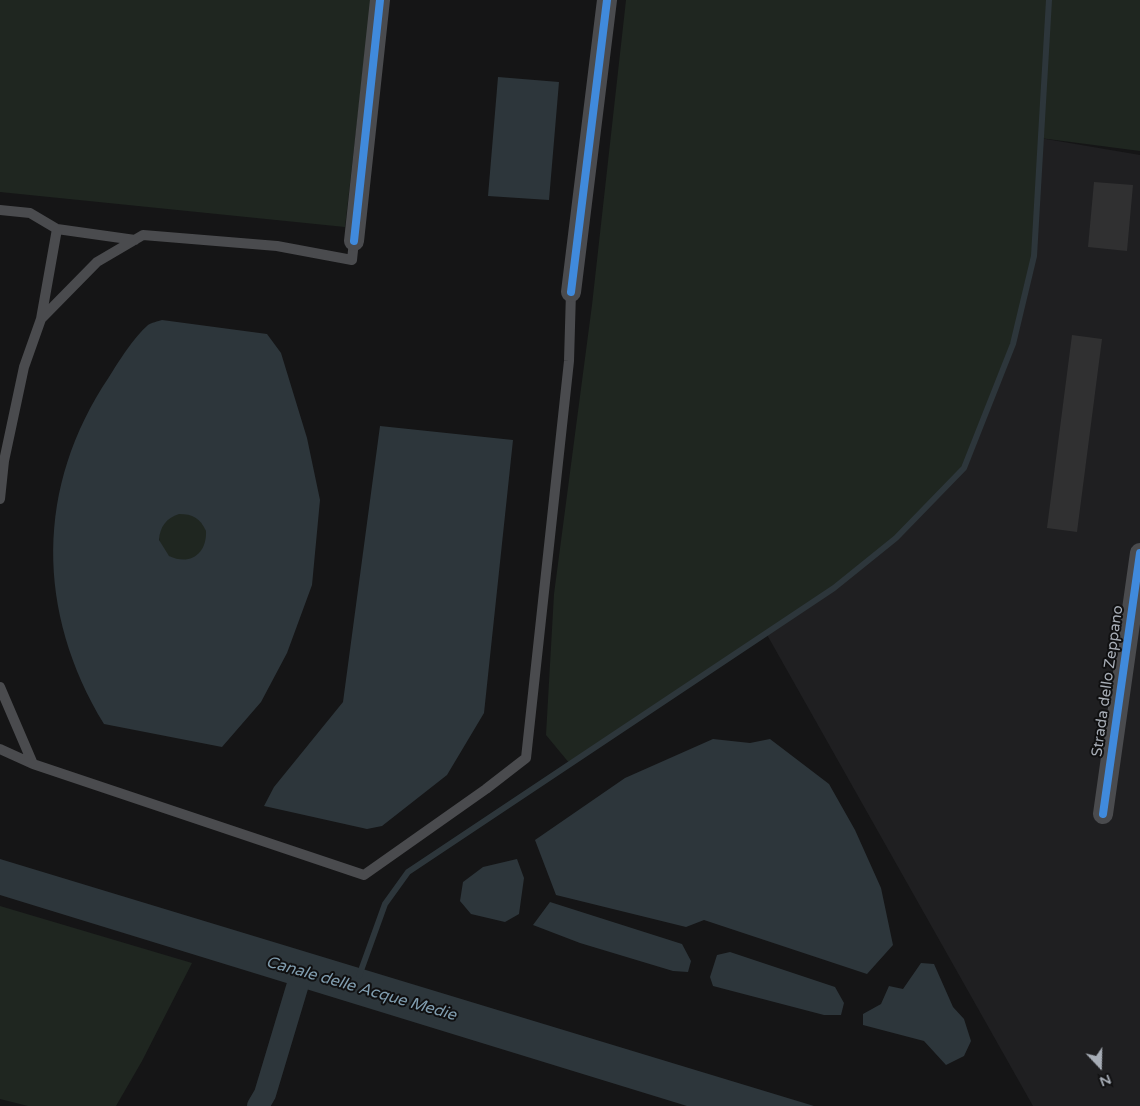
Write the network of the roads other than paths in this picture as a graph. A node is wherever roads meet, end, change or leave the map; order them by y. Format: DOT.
graph roads {
  1 [pos="380,0"];
  2 [pos="606,0"];
  3 [pos="0,210"];
  4 [pos="57,229"];
  5 [pos="134,240"];
  6 [pos="354,241"];
  7 [pos="571,292"];
  8 [pos="41,319"];
  9 [pos="0,499"];
  10 [pos="1140,553"];
  11 [pos="0,687"];
  12 [pos="0,749"];
  13 [pos="33,764"];
  14 [pos="1103,814"];
  1 -- 6 [label="street"];
  2 -- 7 [label="street"];
  3 -- 4 [label="lane"];
  4 -- 5 [label="lane"];
  4 -- 8 [label="lane"];
  5 -- 6 [label="lane"];
  5 -- 8 [label="lane"];
  7 -- 13 [label="lane"];
  8 -- 9 [label="lane"];
  10 -- 14 [label="street, Strada dello Zeppano"];
  11 -- 13 [label="lane"];
  12 -- 13 [label="lane"];
}
